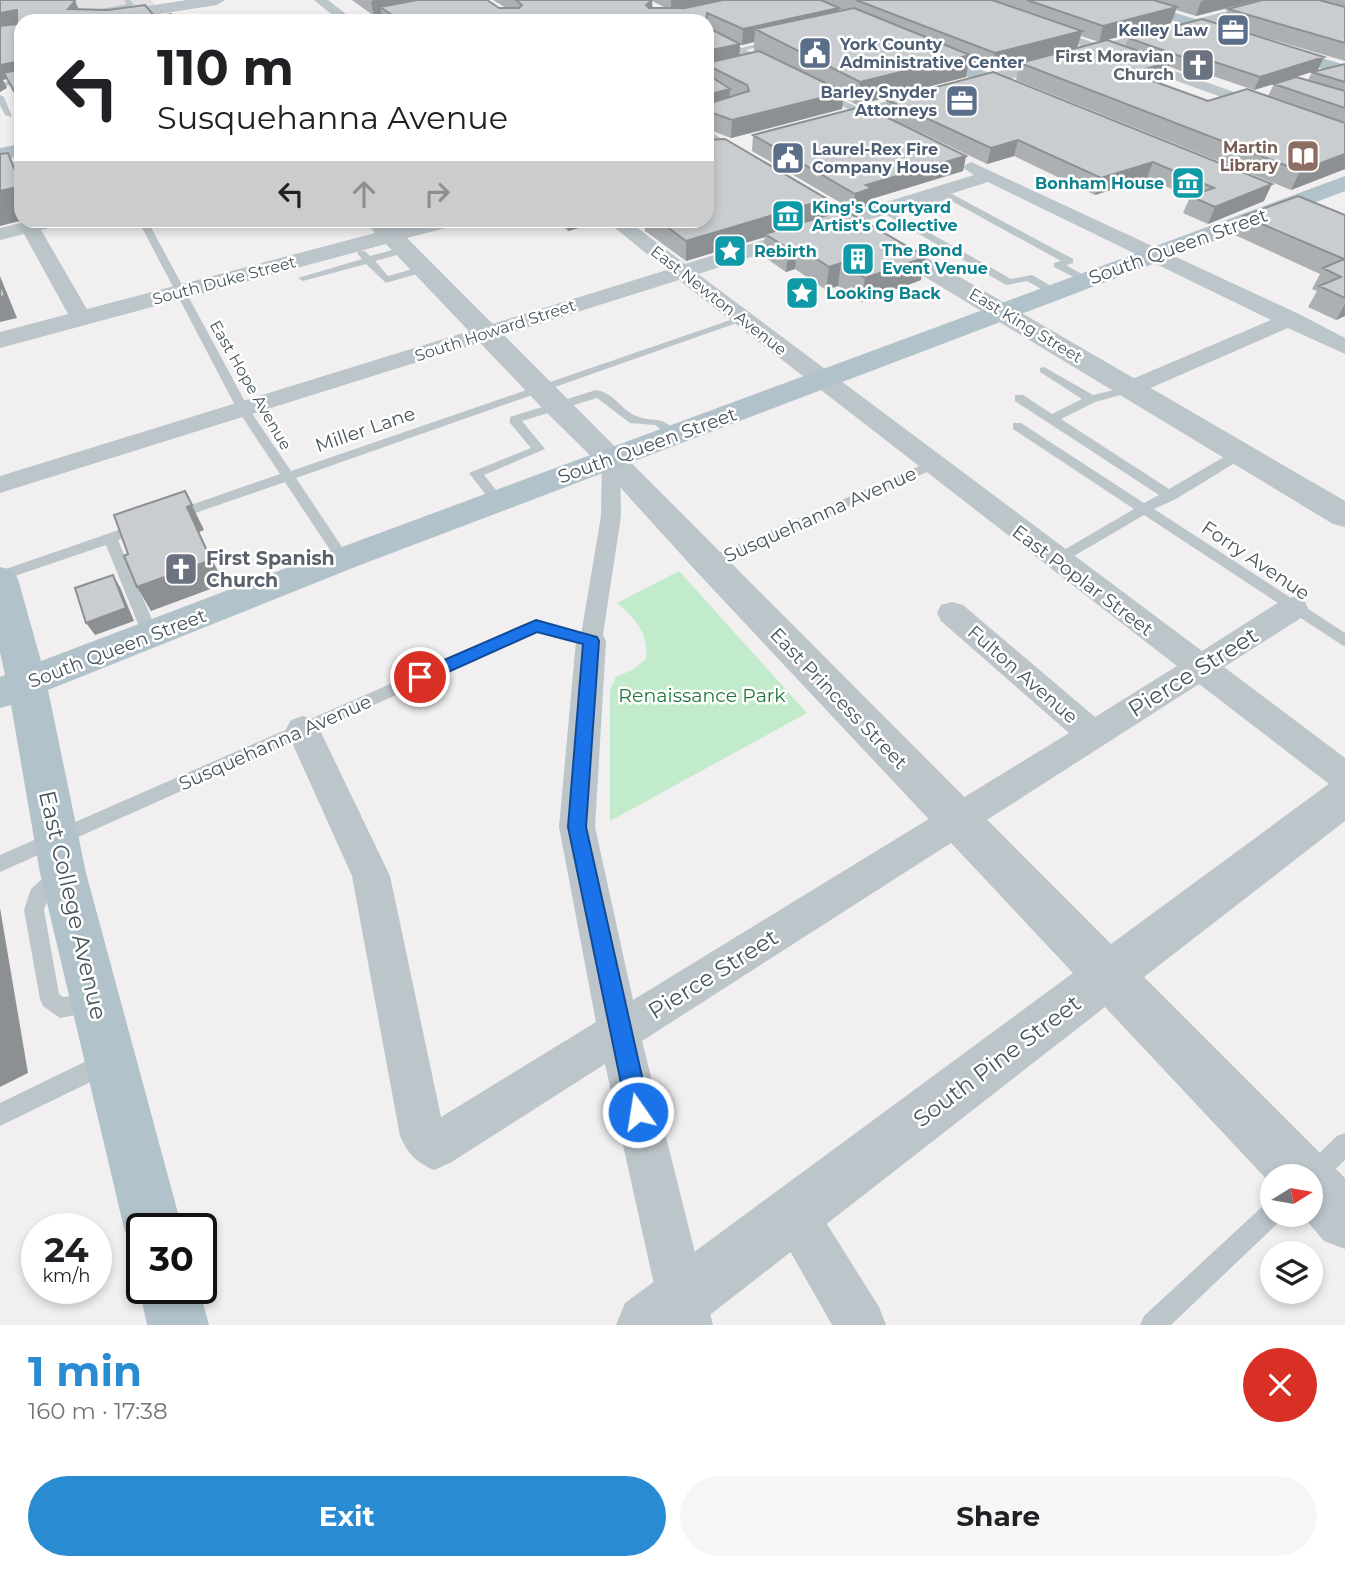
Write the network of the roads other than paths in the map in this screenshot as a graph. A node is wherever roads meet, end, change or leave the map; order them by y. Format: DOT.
graph roads {
  1 [pos="92,0"];
  2 [pos="127,0"];
  3 [pos="217,0"];
  4 [pos="320,0"];
  5 [pos="960,0"];
  6 [pos="1117,0"];
  7 [pos="1285,2"];
  8 [pos="1011,3"];
  9 [pos="167,4"];
  10 [pos="985,9"];
  11 [pos="411,13"];
  12 [pos="102,14"];
  13 [pos="339,14"];
  14 [pos="408,14"];
  15 [pos="1194,24"];
  16 [pos="714,39"];
  17 [pos="787,39"];
  18 [pos="900,42"];
  19 [pos="736,50"];
  20 [pos="1100,50"];
  21 [pos="733,68"];
  22 [pos="1343,70"];
  23 [pos="1318,77"];
  24 [pos="989,79"];
  25 [pos="811,87"];
  26 [pos="1264,94"];
  27 [pos="0,97"];
  28 [pos="1243,101"];
  29 [pos="1052,104"];
  30 [pos="863,113"];
  31 [pos="9,115"];
  32 [pos="886,124"];
  33 [pos="809,127"];
  34 [pos="1345,137"];
  35 [pos="755,141"];
  36 [pos="718,151"];
  37 [pos="956,159"];
  38 [pos="990,176"];
  39 [pos="1345,183"];
  40 [pos="1268,191"];
  41 [pos="1296,203"];
  42 [pos="1323,214"];
  43 [pos="849,220"];
  44 [pos="26,228"];
  45 [pos="31,228"];
  46 [pos="146,228"];
  47 [pos="432,228"];
  48 [pos="625,228"];
  49 [pos="0,234"];
  50 [pos="399,244"];
  51 [pos="362,252"];
  52 [pos="1156,254"];
  53 [pos="681,271"];
  54 [pos="1051,274"];
  55 [pos="1028,276"];
  56 [pos="180,292"];
  57 [pos="1005,313"];
  58 [pos="81,318"];
  59 [pos="743,319"];
  60 [pos="1291,319"];
  61 [pos="485,334"];
  62 [pos="0,340"];
  63 [pos="1345,346"];
  64 [pos="1044,370"];
  65 [pos="823,380"];
  66 [pos="1131,388"];
  67 [pos="548,398"];
  68 [pos="1019,398"];
  69 [pos="1091,399"];
  70 [pos="243,409"];
  71 [pos="1052,419"];
  72 [pos="1017,426"];
  73 [pos="674,435"];
  74 [pos="1241,453"];
  75 [pos="611,458"];
  76 [pos="931,465"];
  77 [pos="287,477"];
  78 [pos="0,485"];
  79 [pos="1171,496"];
  80 [pos="498,500"];
  81 [pos="1147,510"];
  82 [pos="1345,516"];
  83 [pos="110,538"];
  84 [pos="343,559"];
  85 [pos="1057,560"];
  86 [pos="708,563"];
  87 [pos="0,578"];
  88 [pos="1293,608"];
  89 [pos="952,613"];
  90 [pos="151,636"];
  91 [pos="591,641"];
  92 [pos="1345,641"];
  93 [pos="1200,668"];
  94 [pos="14,688"];
  95 [pos="303,729"];
  96 [pos="1093,735"];
  97 [pos="1345,777"];
  98 [pos="1345,796"];
  99 [pos="958,821"];
  100 [pos="59,856"];
  101 [pos="0,864"];
  102 [pos="1109,977"];
  103 [pos="620,1032"];
  104 [pos="110,1060"];
  105 [pos="0,1115"];
  106 [pos="1345,1144"];
  107 [pos="1291,1164"];
  108 [pos="1323,1165"];
  109 [pos="1323,1197"];
  110 [pos="149,1213"];
  111 [pos="793,1214"];
  112 [pos="1345,1220"];
  113 [pos="1260,1224"];
  114 [pos="173,1304"];
  115 [pos="673,1316"];
  116 [pos="178,1325"];
  117 [pos="861,1325"];
  118 [pos="1153,1325"];
  1 -- 12 [label="lane"];
  2 -- 12 [label="lane"];
  3 -- 9 [label="street"];
  4 -- 13 [label="street"];
  5 -- 10 [label="street"];
  6 -- 15 [label="main road"];
  7 -- 15 [label="street"];
  8 -- 10 [label="street"];
  9 -- 12 [label="street"];
  10 -- 20 [label="street"];
  11 -- 14 [label="lane"];
  15 -- 20 [label="street"];
  15 -- 22 [label="main road"];
  16 -- 19 [label="street"];
  17 -- 19 [label="lane"];
  18 -- 24 [label="main road"];
  19 -- 21 [label="street"];
  20 -- 24 [label="street"];
  20 -- 28 [label="street"];
  22 -- 23 [label="street"];
  24 -- 29 [label="main road"];
  24 -- 30 [label="street"];
  25 -- 30 [label="lane"];
  26 -- 28 [label="street"];
  27 -- 31 [label="lane"];
  28 -- 34 [label="street"];
  30 -- 32 [label="street"];
  30 -- 33 [label="street"];
  35 -- 36 [label="street"];
  36 -- 43 [label="street, East King Street"];
  37 -- 38 [label="street"];
  38 -- 43 [label="street, South Howard Street"];
  38 -- 52 [label="street"];
  39 -- 41 [label="main road, South Queen Street"];
  40 -- 41 [label="main road"];
  41 -- 42 [label="main road"];
  41 -- 52 [label="main road, South Queen Street"];
  43 -- 53 [label="street, South Howard Street"];
  43 -- 57 [label="street, East King Street"];
  44 -- 49 [label="street"];
  45 -- 58 [label="street"];
  46 -- 56 [label="lane, East Hope Avenue"];
  47 -- 50 [label="street, South Duke Street"];
  48 -- 53 [label="street, East Newton Avenue"];
  50 -- 51 [label="street, South Duke Street"];
  50 -- 51 [label="lane"];
  50 -- 61 [label="street, East Princess Street"];
  51 -- 56 [label="street, South Duke Street"];
  52 -- 54 [label="main road, South Queen Street"];
  52 -- 60 [label="street"];
  53 -- 59 [label="street, East Newton Avenue"];
  53 -- 61 [label="street, South Howard Street"];
  54 -- 55 [label="lane"];
  54 -- 55 [label="lane"];
  54 -- 55 [label="lane"];
  54 -- 57 [label="main road, South Queen Street"];
  56 -- 58 [label="street, South Duke Street"];
  56 -- 70 [label="lane, East Hope Avenue"];
  57 -- 65 [label="main road, South Queen Street"];
  57 -- 66 [label="street, East King Street"];
  58 -- 62 [label="street, South Duke Street"];
  59 -- 65 [label="street, East Newton Avenue"];
  59 -- 67 [label="lane, Miller Lane"];
  60 -- 63 [label="street"];
  60 -- 66 [label="street"];
  61 -- 67 [label="street, East Princess Street"];
  61 -- 70 [label="street, South Howard Street"];
  64 -- 69 [label="lane"];
  65 -- 73 [label="main road, South Queen Street"];
  65 -- 76 [label="street, East Poplar Street"];
  66 -- 69 [label="lane"];
  66 -- 74 [label="street, East King Street"];
  67 -- 73 [label="lane"];
  67 -- 75 [label="street, East Princess Street"];
  67 -- 77 [label="lane, Miller Lane"];
  67 -- 80 [label="lane"];
  68 -- 71 [label="lane"];
  69 -- 71 [label="lane"];
  70 -- 77 [label="lane, East Hope Avenue"];
  70 -- 78 [label="street, South Howard Street"];
  71 -- 79 [label="lane"];
  72 -- 81 [label="lane, Forry Avenue"];
  73 -- 75 [label="main road, South Queen Street"];
  74 -- 79 [label="lane"];
  74 -- 82 [label="street, East King Street"];
  75 -- 80 [label="main road, South Queen Street"];
  75 -- 86 [label="street, East Princess Street"];
  75 -- 91 [label="street"];
  76 -- 85 [label="street, East Poplar Street"];
  76 -- 86 [label="lane, Susquehanna Avenue"];
  77 -- 83 [label="lane, Miller Lane"];
  77 -- 84 [label="lane, East Hope Avenue"];
  79 -- 81 [label="lane"];
  80 -- 84 [label="main road, South Queen Street"];
  81 -- 85 [label="lane"];
  81 -- 88 [label="lane, Forry Avenue"];
  83 -- 87 [label="lane, Miller Lane"];
  83 -- 90 [label="lane"];
  84 -- 90 [label="main road, South Queen Street"];
  85 -- 93 [label="street, East Poplar Street"];
  86 -- 99 [label="street, East Princess Street"];
  87 -- 94 [label="main road, East College Avenue"];
  88 -- 92 [label="lane, Forry Avenue"];
  88 -- 93 [label="street, Pierce Street"];
  89 -- 96 [label="street, Fulton Avenue"];
  90 -- 94 [label="main road, South Queen Street"];
  91 -- 95 [label="lane, Susquehanna Avenue"];
  91 -- 103 [label="street"];
  93 -- 96 [label="street, Pierce Street"];
  93 -- 97 [label="street, East Poplar Street"];
  94 -- 100 [label="main road, East College Avenue"];
  95 -- 100 [label="lane, Susquehanna Avenue"];
  95 -- 103 [label="street, Pierce Street"];
  96 -- 99 [label="street, Pierce Street"];
  98 -- 102 [label="street, South Pine Street"];
  99 -- 102 [label="street, East Princess Street"];
  99 -- 103 [label="street, Pierce Street"];
  100 -- 101 [label="lane, Susquehanna Avenue"];
  100 -- 104 [label="main road, East College Avenue"];
  102 -- 107 [label="street, East Princess Street"];
  102 -- 111 [label="street, South Pine Street"];
  103 -- 115 [label="street"];
  104 -- 105 [label="lane"];
  104 -- 110 [label="main road, East College Avenue"];
  106 -- 108 [label="lane"];
  109 -- 112 [label="street"];
  111 -- 115 [label="street, South Pine Street"];
  111 -- 117 [label="street"];
  113 -- 118 [label="lane"];
  114 -- 116 [label="main road"];
}
